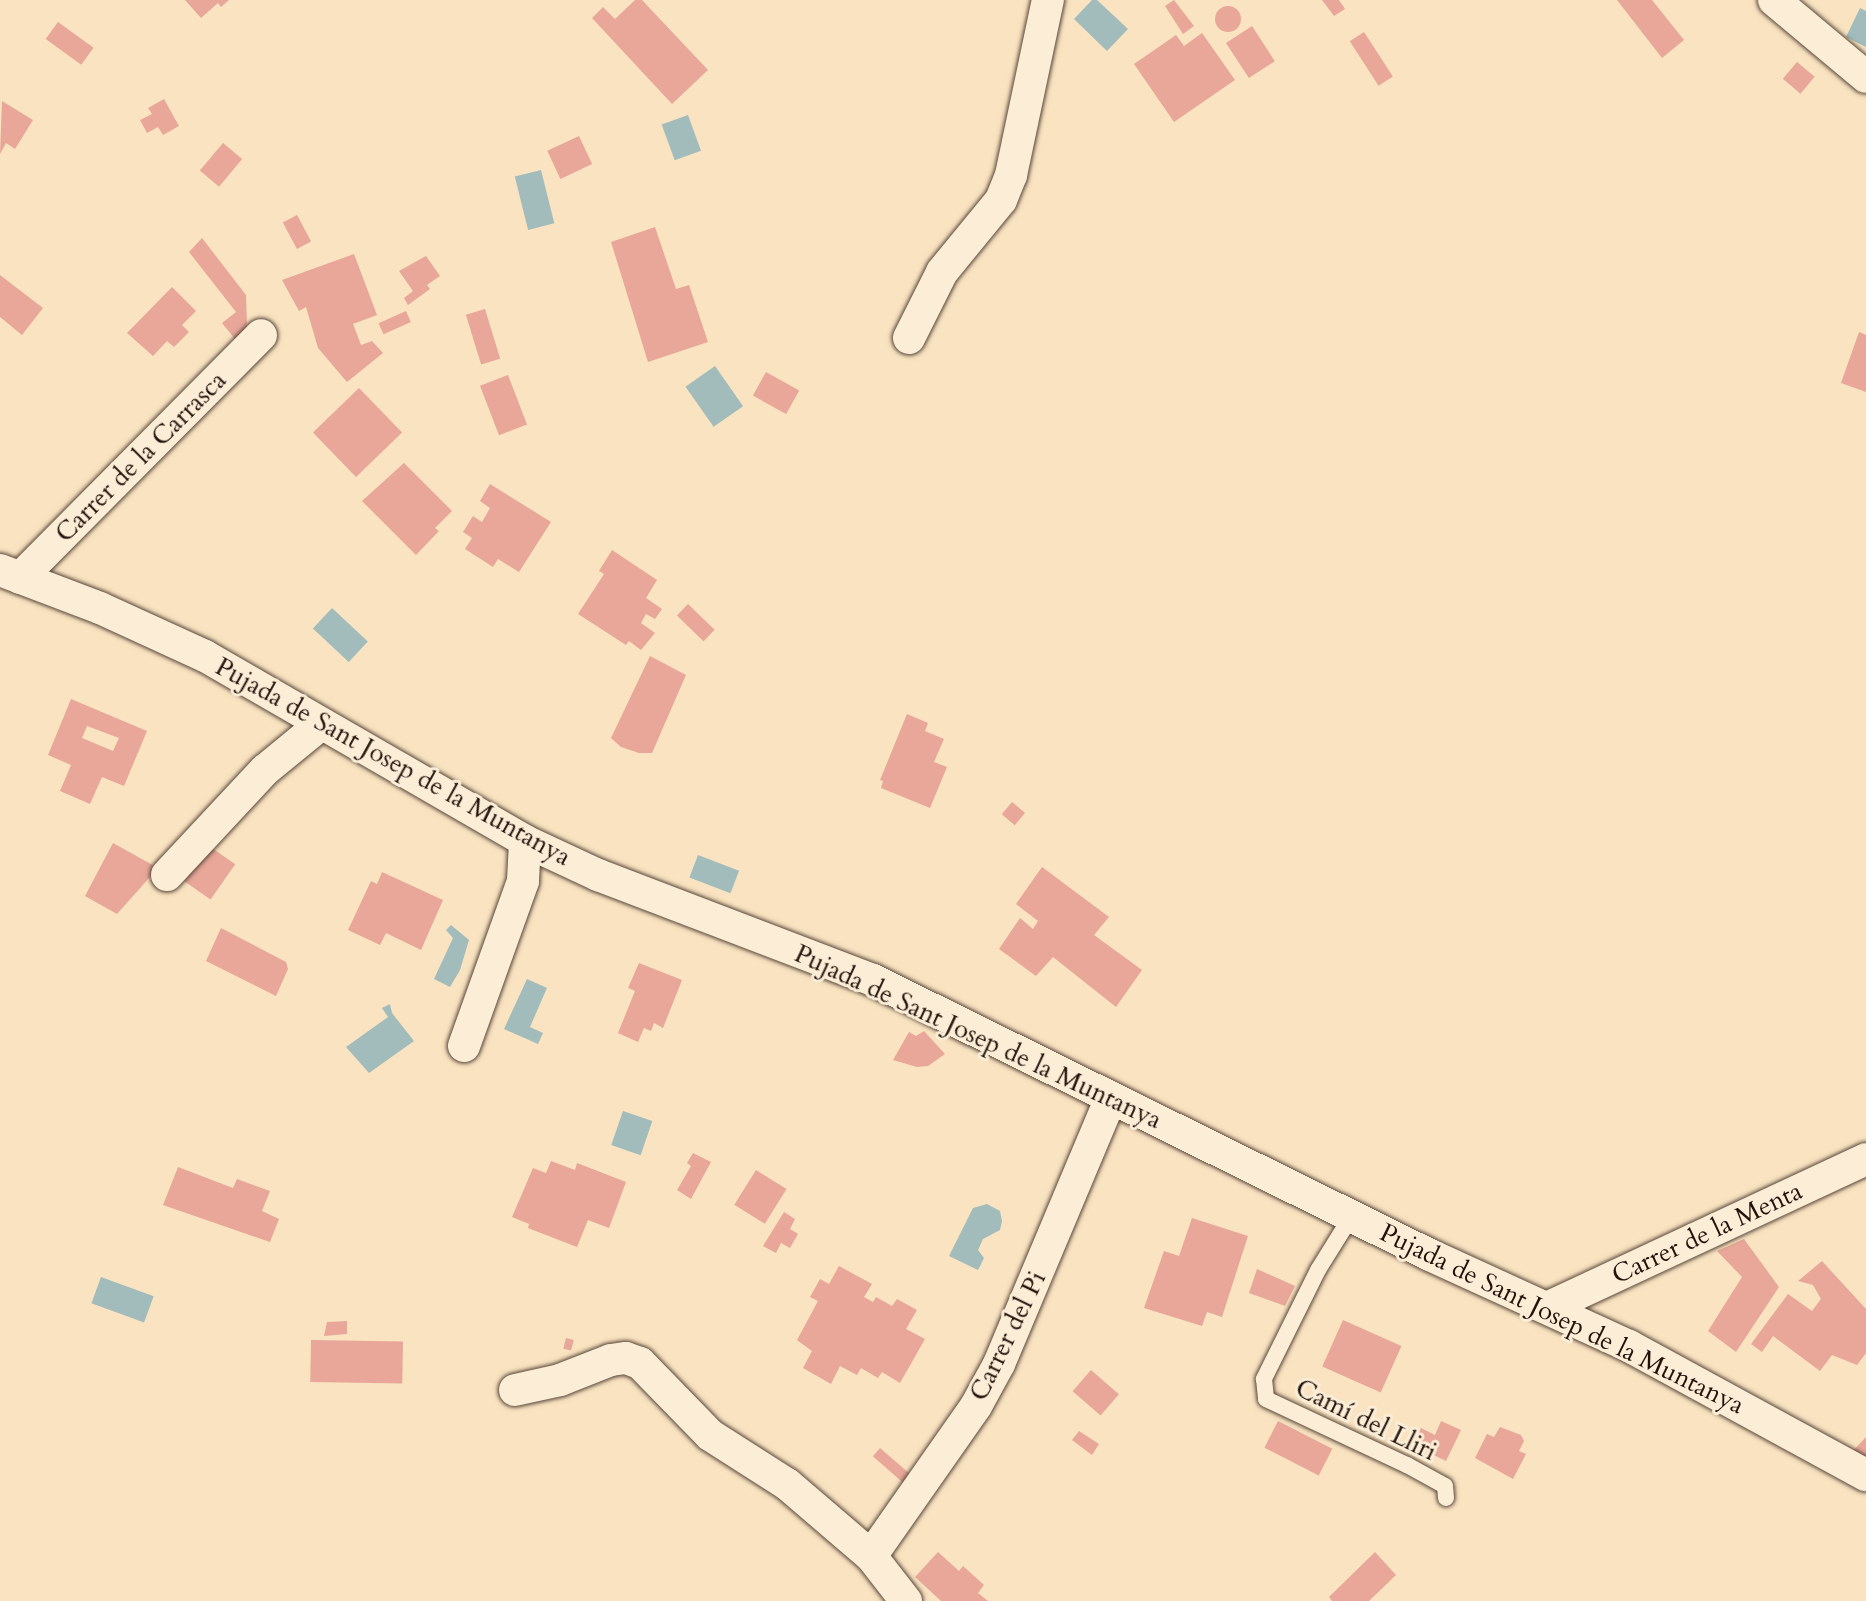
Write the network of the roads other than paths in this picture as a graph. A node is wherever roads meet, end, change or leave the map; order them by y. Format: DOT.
graph roads {
  1 [pos="1048,0"];
  2 [pos="1774,0"];
  3 [pos="1866,77"];
  4 [pos="261,335"];
  5 [pos="909,338"];
  6 [pos="10,574"];
  7 [pos="321,724"];
  8 [pos="525,841"];
  9 [pos="167,875"];
  10 [pos="464,1046"];
  11 [pos="1111,1098"];
  12 [pos="1866,1159"];
  13 [pos="1351,1217"];
  14 [pos="1549,1307"];
  15 [pos="515,1390"];
  16 [pos="1866,1475"];
  17 [pos="1446,1498"];
  18 [pos="871,1556"];
  19 [pos="906,1601"];
  1 -- 5 [label="street"];
  2 -- 3 [label="street"];
  4 -- 6 [label="street, Carrer de la Carrasca"];
  6 -- 7 [label="street, Pujada de Sant Josep de la Muntanya"];
  7 -- 8 [label="street, Pujada de Sant Josep de la Muntanya"];
  7 -- 9 [label="street"];
  8 -- 10 [label="street"];
  8 -- 11 [label="street, Pujada de Sant Josep de la Muntanya"];
  11 -- 13 [label="street, Pujada de Sant Josep de la Muntanya"];
  11 -- 18 [label="street, Carrer del Pi"];
  12 -- 14 [label="street, Carrer de la Menta"];
  13 -- 14 [label="street, Pujada de Sant Josep de la Muntanya"];
  13 -- 17 [label="lane, Camí del Lliri"];
  14 -- 16 [label="street, Pujada de Sant Josep de la Muntanya"];
  15 -- 18 [label="street"];
  18 -- 19 [label="street"];
}
